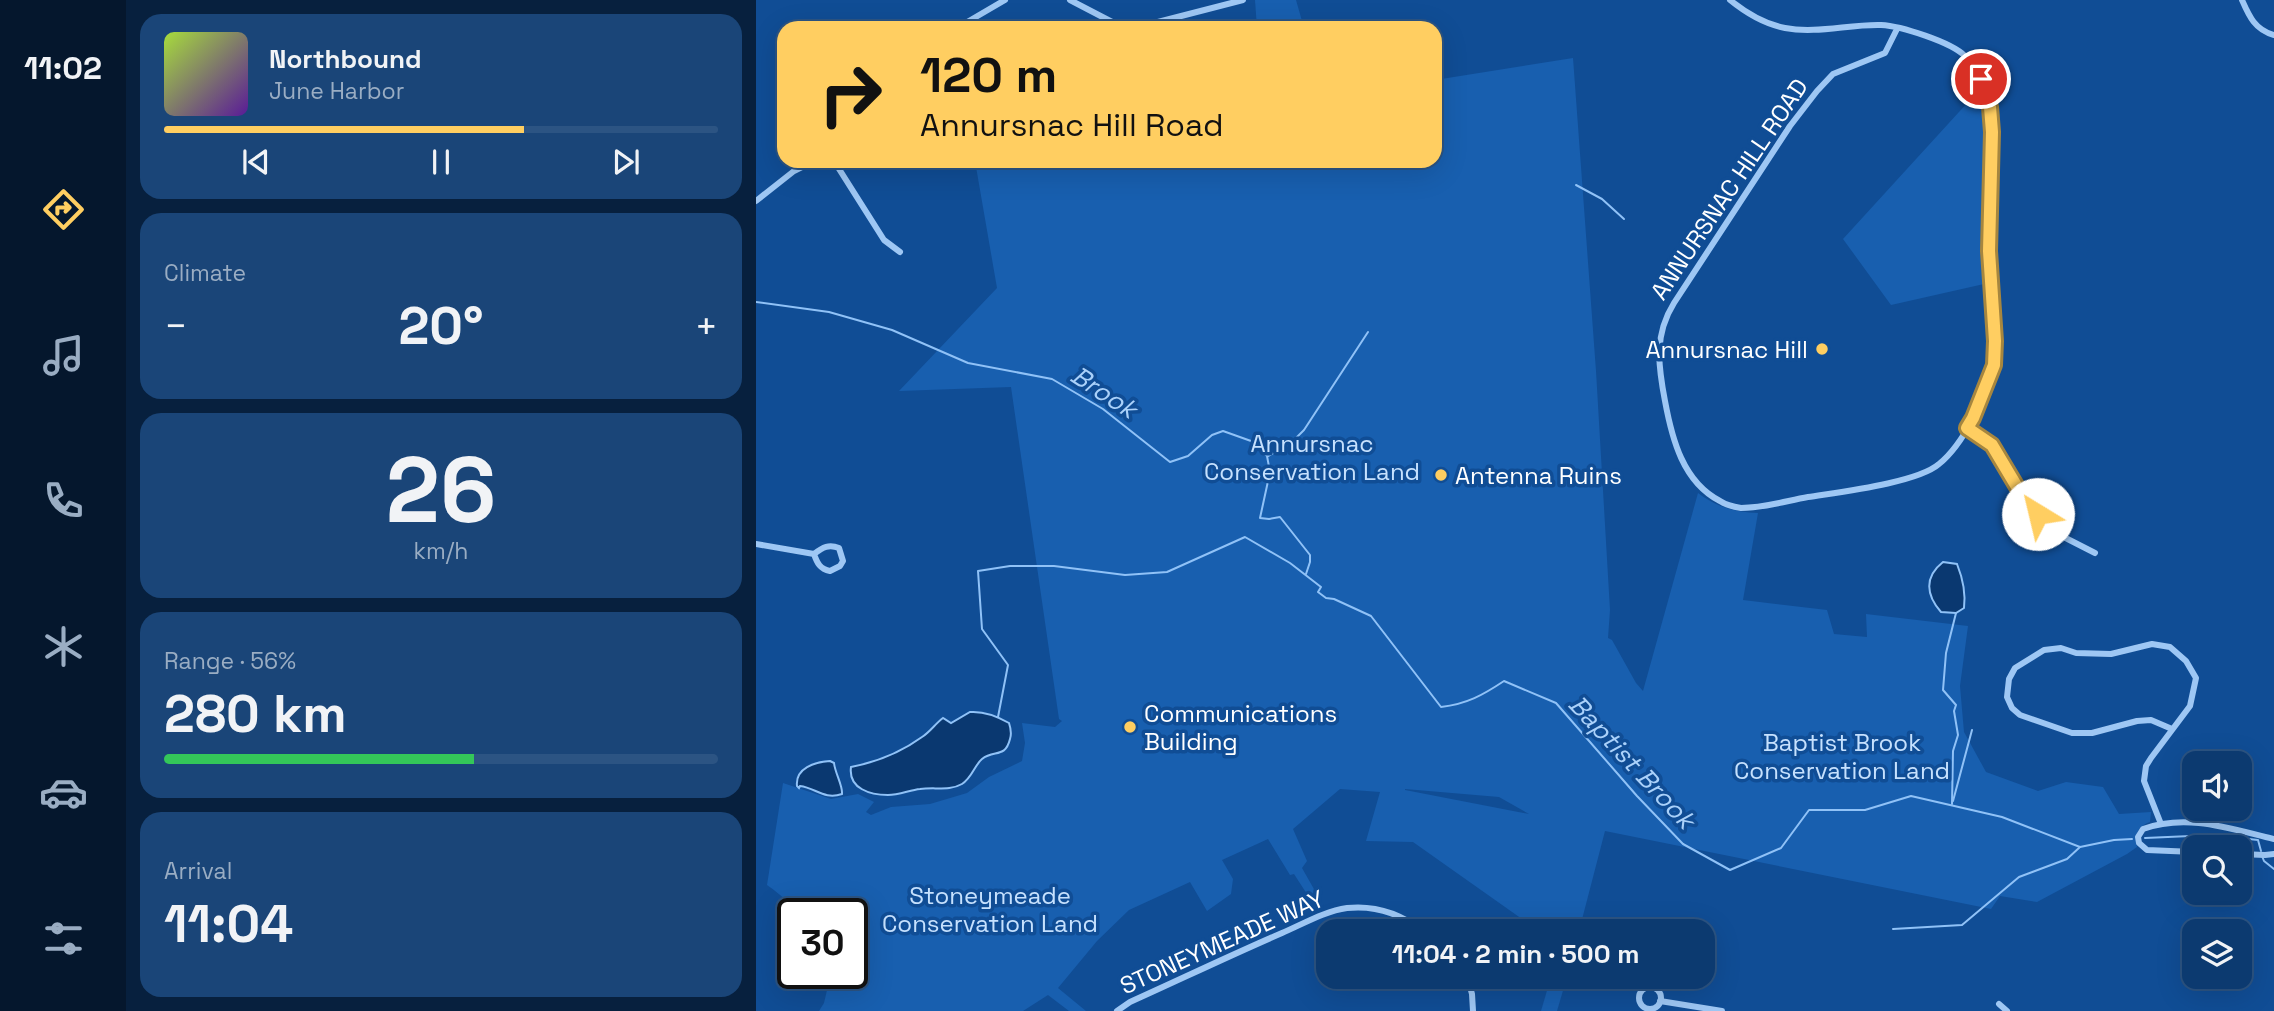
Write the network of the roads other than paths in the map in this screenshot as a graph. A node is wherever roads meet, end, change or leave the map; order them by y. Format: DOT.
graph roads {
  1 [pos="1004,0"];
  2 [pos="1070,0"];
  3 [pos="1243,0"];
  4 [pos="1730,0"];
  5 [pos="2242,0"];
  6 [pos="969,21"];
  7 [pos="1110,21"];
  8 [pos="1162,21"];
  9 [pos="1897,29"];
  10 [pos="2274,35"];
  11 [pos="800,168"];
  12 [pos="838,168"];
  13 [pos="756,201"];
  14 [pos="900,252"];
  15 [pos="1967,428"];
  16 [pos="756,544"];
  17 [pos="2095,553"];
  18 [pos="814,554"];
  19 [pos="2172,729"];
  20 [pos="2161,824"];
  21 [pos="2274,839"];
  22 [pos="2182,852"];
  23 [pos="2274,854"];
  24 [pos="2252,855"];
  25 [pos="1316,919"];
  26 [pos="1317,919"];
  27 [pos="1404,919"];
  28 [pos="1471,989"];
  29 [pos="1660,1001"];
  30 [pos="1999,1004"];
  31 [pos="1117,1011"];
  32 [pos="1472,1011"];
  33 [pos="1722,1011"];
  34 [pos="2007,1011"];
  1 -- 6 [label="street"];
  2 -- 7 [label="street"];
  3 -- 8 [label="street"];
  4 -- 9 [label="street, ANNURSNAC HILL ROAD"];
  5 -- 10 [label="street"];
  9 -- 15 [label="street, ANNURSNAC HILL ROAD"];
  9 -- 15 [label="street, ANNURSNAC HILL ROAD"];
  11 -- 13 [label="street"];
  12 -- 14 [label="street"];
  15 -- 17 [label="street"];
  16 -- 18 [label="street"];
  18 -- 18 [label="street"];
  19 -- 19 [label="street"];
  19 -- 20 [label="street"];
  20 -- 21 [label="street"];
  20 -- 22 [label="street"];
  23 -- 24 [label="street"];
  25 -- 31 [label="street, STONEYMEADE WAY"];
  26 -- 27 [label="street, STONEYMEADE WAY"];
  28 -- 32 [label="street"];
  29 -- 33 [label="street"];
  30 -- 34 [label="street"];
}
